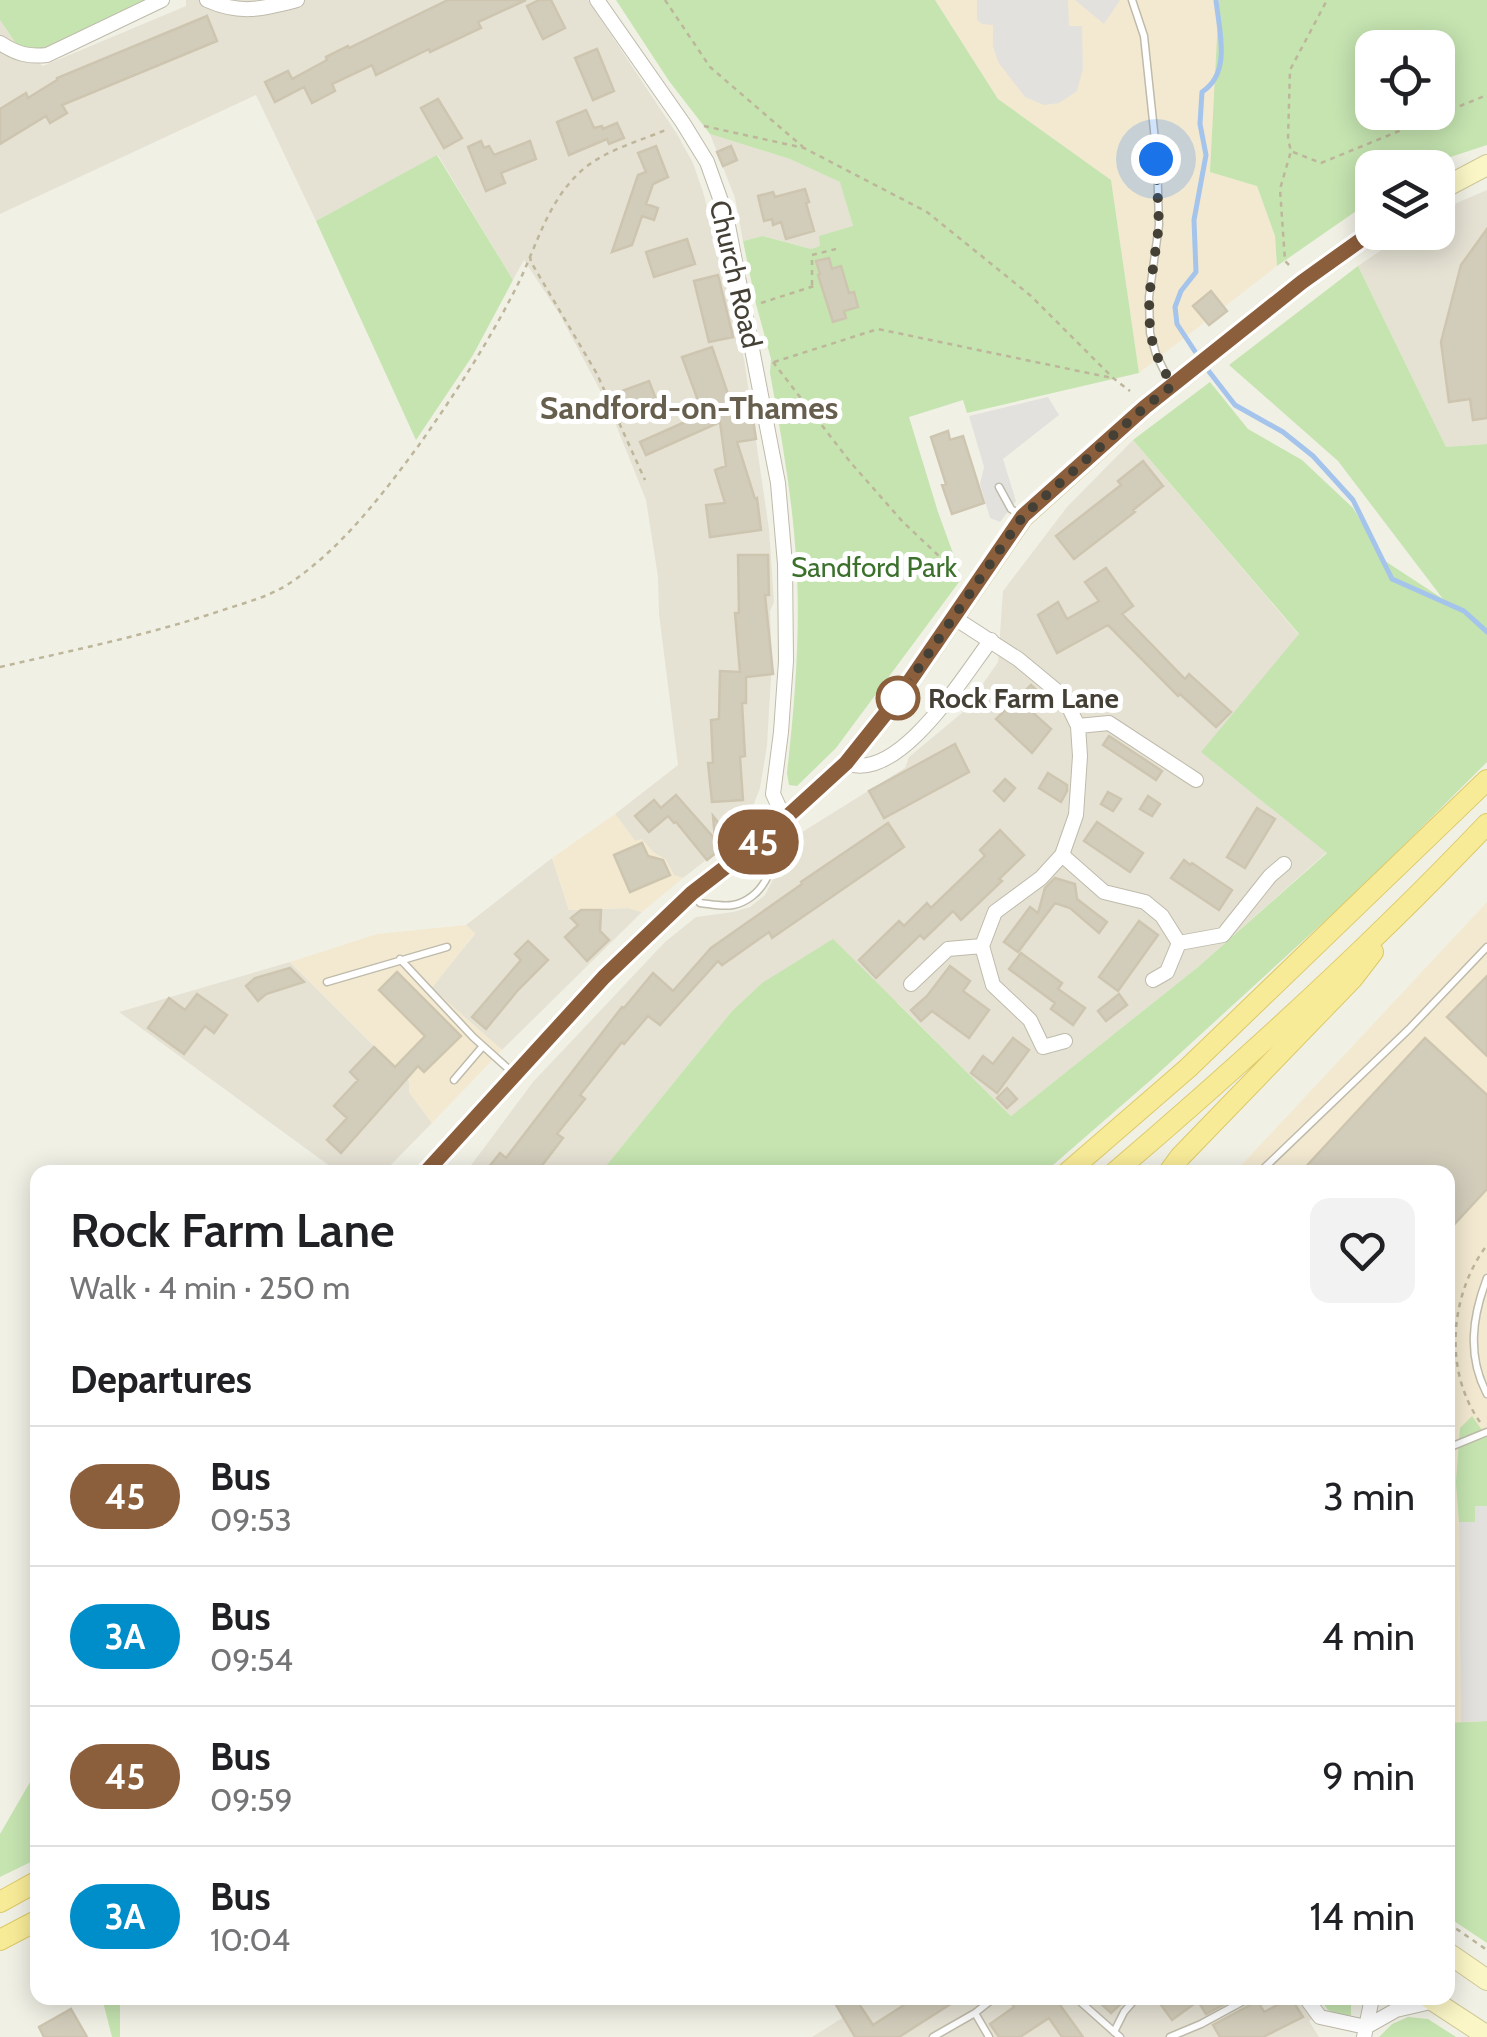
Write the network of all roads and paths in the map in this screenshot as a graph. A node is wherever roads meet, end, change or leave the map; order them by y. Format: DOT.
graph roads {
  1 [pos="162,0"];
  2 [pos="207,0"];
  3 [pos="296,0"];
  4 [pos="596,0"];
  5 [pos="665,0"];
  6 [pos="1132,0"];
  7 [pos="1327,0"];
  8 [pos="0,42"];
  9 [pos="1487,95"];
  10 [pos="683,123"];
  11 [pos="804,148"];
  12 [pos="1291,151"];
  13 [pos="1487,165"];
  14 [pos="1455,182"];
  15 [pos="1355,244"];
  16 [pos="836,250"];
  17 [pos="530,255"];
  18 [pos="1302,282"];
  19 [pos="745,307"];
  20 [pos="774,362"];
  21 [pos="757,367"];
  22 [pos="1113,378"];
  23 [pos="1172,386"];
  24 [pos="1145,407"];
  25 [pos="645,480"];
  26 [pos="999,488"];
  27 [pos="1023,516"];
  28 [pos="976,584"];
  29 [pos="954,617"];
  30 [pos="991,640"];
  31 [pos="0,667"];
  32 [pos="1078,726"];
  33 [pos="846,763"];
  34 [pos="1196,780"];
  35 [pos="1487,780"];
  36 [pos="788,817"];
  37 [pos="1487,824"];
  38 [pos="766,836"];
  39 [pos="1062,855"];
  40 [pos="1284,864"];
  41 [pos="1421,892"];
  42 [pos="692,893"];
  43 [pos="1179,943"];
  44 [pos="982,946"];
  45 [pos="447,947"];
  46 [pos="1487,947"];
  47 [pos="400,959"];
  48 [pos="1153,980"];
  49 [pos="327,982"];
  50 [pos="911,984"];
  51 [pos="1065,1042"];
  52 [pos="484,1046"];
  53 [pos="514,1074"];
  54 [pos="454,1080"];
  55 [pos="432,1165"];
  56 [pos="1076,1165"];
  57 [pos="1123,1165"];
  58 [pos="1174,1165"];
  59 [pos="1267,1165"];
  60 [pos="1487,1278"];
  61 [pos="1487,1394"];
  62 [pos="1487,1432"];
  63 [pos="1455,1445"];
  64 [pos="30,1885"];
  65 [pos="0,1902"];
  66 [pos="30,1924"];
  67 [pos="1455,1928"];
  68 [pos="0,1940"];
  69 [pos="1487,1950"];
  70 [pos="1455,1958"];
  71 [pos="1487,1980"];
  72 [pos="985,2005"];
  73 [pos="1084,2005"];
  74 [pos="1130,2005"];
  75 [pos="1236,2005"];
  76 [pos="1311,2005"];
  77 [pos="1371,2005"];
  78 [pos="1412,2005"];
  79 [pos="1441,2005"];
  80 [pos="975,2013"];
  81 [pos="1365,2032"];
  82 [pos="1117,2035"];
  83 [pos="1487,2036"];
  84 [pos="933,2037"];
  85 [pos="988,2037"];
  86 [pos="1170,2037"];
  1 -- 8 [label="street"];
  2 -- 3 [label="street"];
  4 -- 10 [label="street, Church Road"];
  5 -- 11 [label="path"];
  6 -- 23 [label="lane"];
  7 -- 12 [label="path"];
  9 -- 12 [label="path"];
  10 -- 11 [label="path"];
  10 -- 17 [label="path"];
  10 -- 19 [label="street, Church Road"];
  11 -- 22 [label="path"];
  12 -- 18 [label="path"];
  13 -- 14 [label="street"];
  15 -- 18 [label="street"];
  16 -- 19 [label="path"];
  17 -- 25 [label="path"];
  17 -- 31 [label="path"];
  18 -- 23 [label="street"];
  19 -- 21 [label="street, Church Road"];
  20 -- 21 [label="path"];
  20 -- 22 [label="path"];
  20 -- 28 [label="path"];
  21 -- 36 [label="street, Church Road"];
  22 -- 24 [label="path"];
  23 -- 24 [label="street"];
  24 -- 27 [label="street"];
  26 -- 27 [label="lane"];
  27 -- 28 [label="street"];
  28 -- 29 [label="street"];
  29 -- 30 [label="street"];
  29 -- 33 [label="street"];
  30 -- 32 [label="street"];
  30 -- 33 [label="street"];
  32 -- 34 [label="street"];
  32 -- 39 [label="street"];
  33 -- 36 [label="street"];
  35 -- 56 [label="main road"];
  36 -- 38 [label="street"];
  37 -- 41 [label="main road"];
  38 -- 42 [label="street"];
  38 -- 42 [label="lane"];
  39 -- 43 [label="street"];
  39 -- 44 [label="street"];
  40 -- 43 [label="street"];
  41 -- 57 [label="main road"];
  41 -- 58 [label="main road"];
  42 -- 53 [label="street"];
  43 -- 48 [label="street"];
  44 -- 50 [label="street"];
  44 -- 51 [label="street"];
  45 -- 47 [label="lane"];
  46 -- 59 [label="lane"];
  47 -- 49 [label="lane"];
  47 -- 52 [label="lane"];
  52 -- 53 [label="lane"];
  52 -- 54 [label="lane"];
  53 -- 55 [label="street"];
  60 -- 61 [label="lane"];
  62 -- 63 [label="lane"];
  64 -- 65 [label="main road"];
  66 -- 68 [label="main road"];
  67 -- 69 [label="path"];
  70 -- 71 [label="street"];
  72 -- 80 [label="lane"];
  73 -- 82 [label="lane"];
  74 -- 82 [label="lane"];
  75 -- 86 [label="lane"];
  76 -- 81 [label="street"];
  77 -- 81 [label="street"];
  78 -- 81 [label="street"];
  79 -- 83 [label="street"];
  80 -- 84 [label="lane"];
  80 -- 85 [label="lane"];
}
